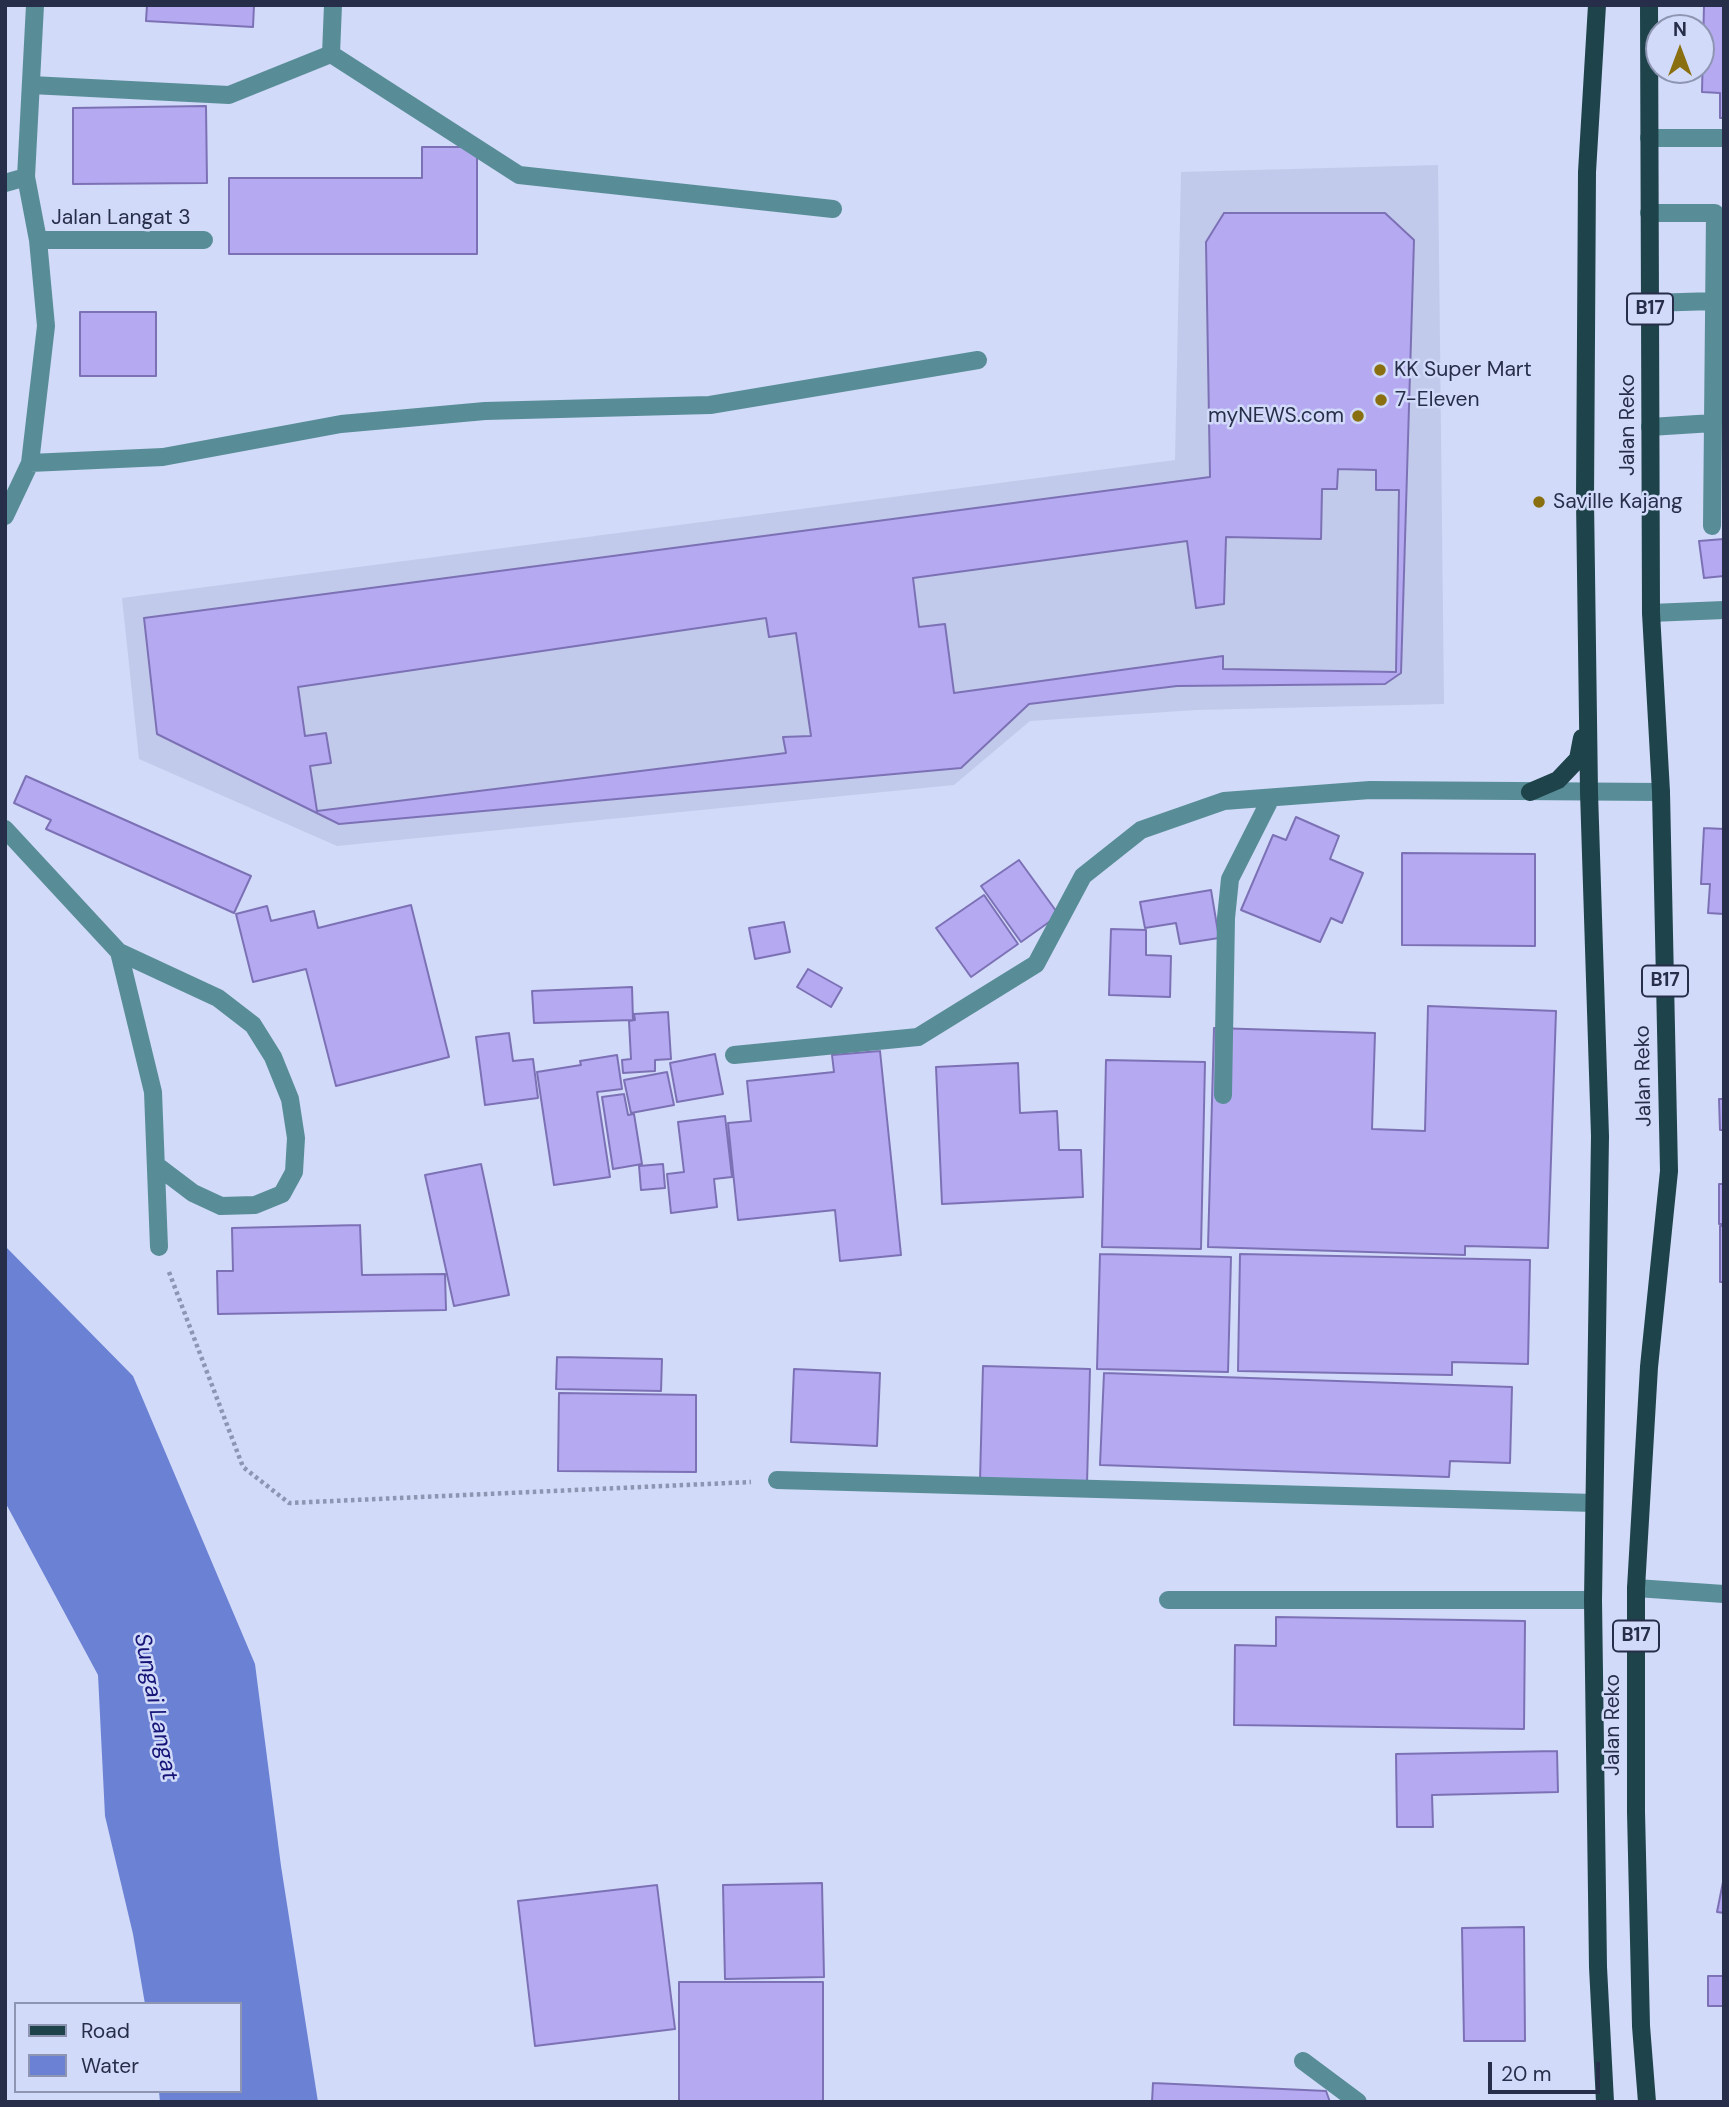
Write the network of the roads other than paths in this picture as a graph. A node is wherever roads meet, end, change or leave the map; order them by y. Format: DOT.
graph roads {
  1 [pos="35,5"];
  2 [pos="333,5"];
  3 [pos="1597,5"];
  4 [pos="1648,5"];
  5 [pos="331,54"];
  6 [pos="32,86"];
  7 [pos="1649,138"];
  8 [pos="1724,138"];
  9 [pos="26,177"];
  10 [pos="5,183"];
  11 [pos="834,208"];
  12 [pos="1649,214"];
  13 [pos="38,240"];
  14 [pos="204,240"];
  15 [pos="1714,301"];
  16 [pos="1650,303"];
  17 [pos="978,360"];
  18 [pos="1719,369"];
  19 [pos="1713,423"];
  20 [pos="1650,427"];
  21 [pos="30,463"];
  22 [pos="5,516"];
  23 [pos="1712,526"];
  24 [pos="1724,610"];
  25 [pos="1651,613"];
  26 [pos="1587,705"];
  27 [pos="1530,792"];
  28 [pos="1588,792"];
  29 [pos="1661,792"];
  30 [pos="1271,798"];
  31 [pos="5,829"];
  32 [pos="119,951"];
  33 [pos="734,1055"];
  34 [pos="1223,1095"];
  35 [pos="156,1165"];
  36 [pos="159,1247"];
  37 [pos="777,1480"];
  38 [pos="1594,1503"];
  39 [pos="1636,1588"];
  40 [pos="1724,1594"];
  41 [pos="1168,1600"];
  42 [pos="1594,1600"];
  43 [pos="1303,2061"];
  44 [pos="1357,2102"];
  45 [pos="1605,2102"];
  46 [pos="1647,2102"];
  1 -- 6 [label="street"];
  2 -- 5 [label="street"];
  3 -- 26 [label="main road, Jalan Reko / B17"];
  4 -- 7 [label="main road, Jalan Reko / B17"];
  5 -- 6 [label="street"];
  5 -- 11 [label="street"];
  6 -- 9 [label="street"];
  7 -- 8 [label="street"];
  7 -- 12 [label="main road, Jalan Reko / B17"];
  9 -- 10 [label="street"];
  9 -- 13 [label="street"];
  12 -- 15 [label="street"];
  12 -- 16 [label="main road, Jalan Reko / B17"];
  13 -- 14 [label="street, Jalan Langat 3"];
  13 -- 21 [label="street"];
  15 -- 16 [label="street"];
  15 -- 18 [label="street"];
  16 -- 20 [label="main road, Jalan Reko / B17"];
  17 -- 21 [label="street"];
  18 -- 19 [label="street"];
  19 -- 20 [label="street"];
  19 -- 23 [label="street"];
  20 -- 25 [label="main road, Jalan Reko / B17"];
  21 -- 22 [label="street"];
  24 -- 25 [label="street"];
  25 -- 29 [label="main road, Jalan Reko / B17"];
  26 -- 27 [label="main road"];
  26 -- 28 [label="main road, Jalan Reko / B17"];
  27 -- 28 [label="street"];
  27 -- 30 [label="street"];
  28 -- 29 [label="street"];
  28 -- 38 [label="main road, Jalan Reko / B17"];
  29 -- 39 [label="main road, Jalan Reko / B17"];
  30 -- 33 [label="street"];
  30 -- 34 [label="street"];
  31 -- 32 [label="street"];
  32 -- 35 [label="street"];
  32 -- 35 [label="street"];
  35 -- 36 [label="street"];
  37 -- 38 [label="street"];
  38 -- 42 [label="main road, Jalan Reko / B17"];
  39 -- 40 [label="street"];
  39 -- 46 [label="main road, Jalan Reko / B17"];
  41 -- 42 [label="street"];
  42 -- 45 [label="main road, Jalan Reko / B17"];
  43 -- 44 [label="street"];
}
